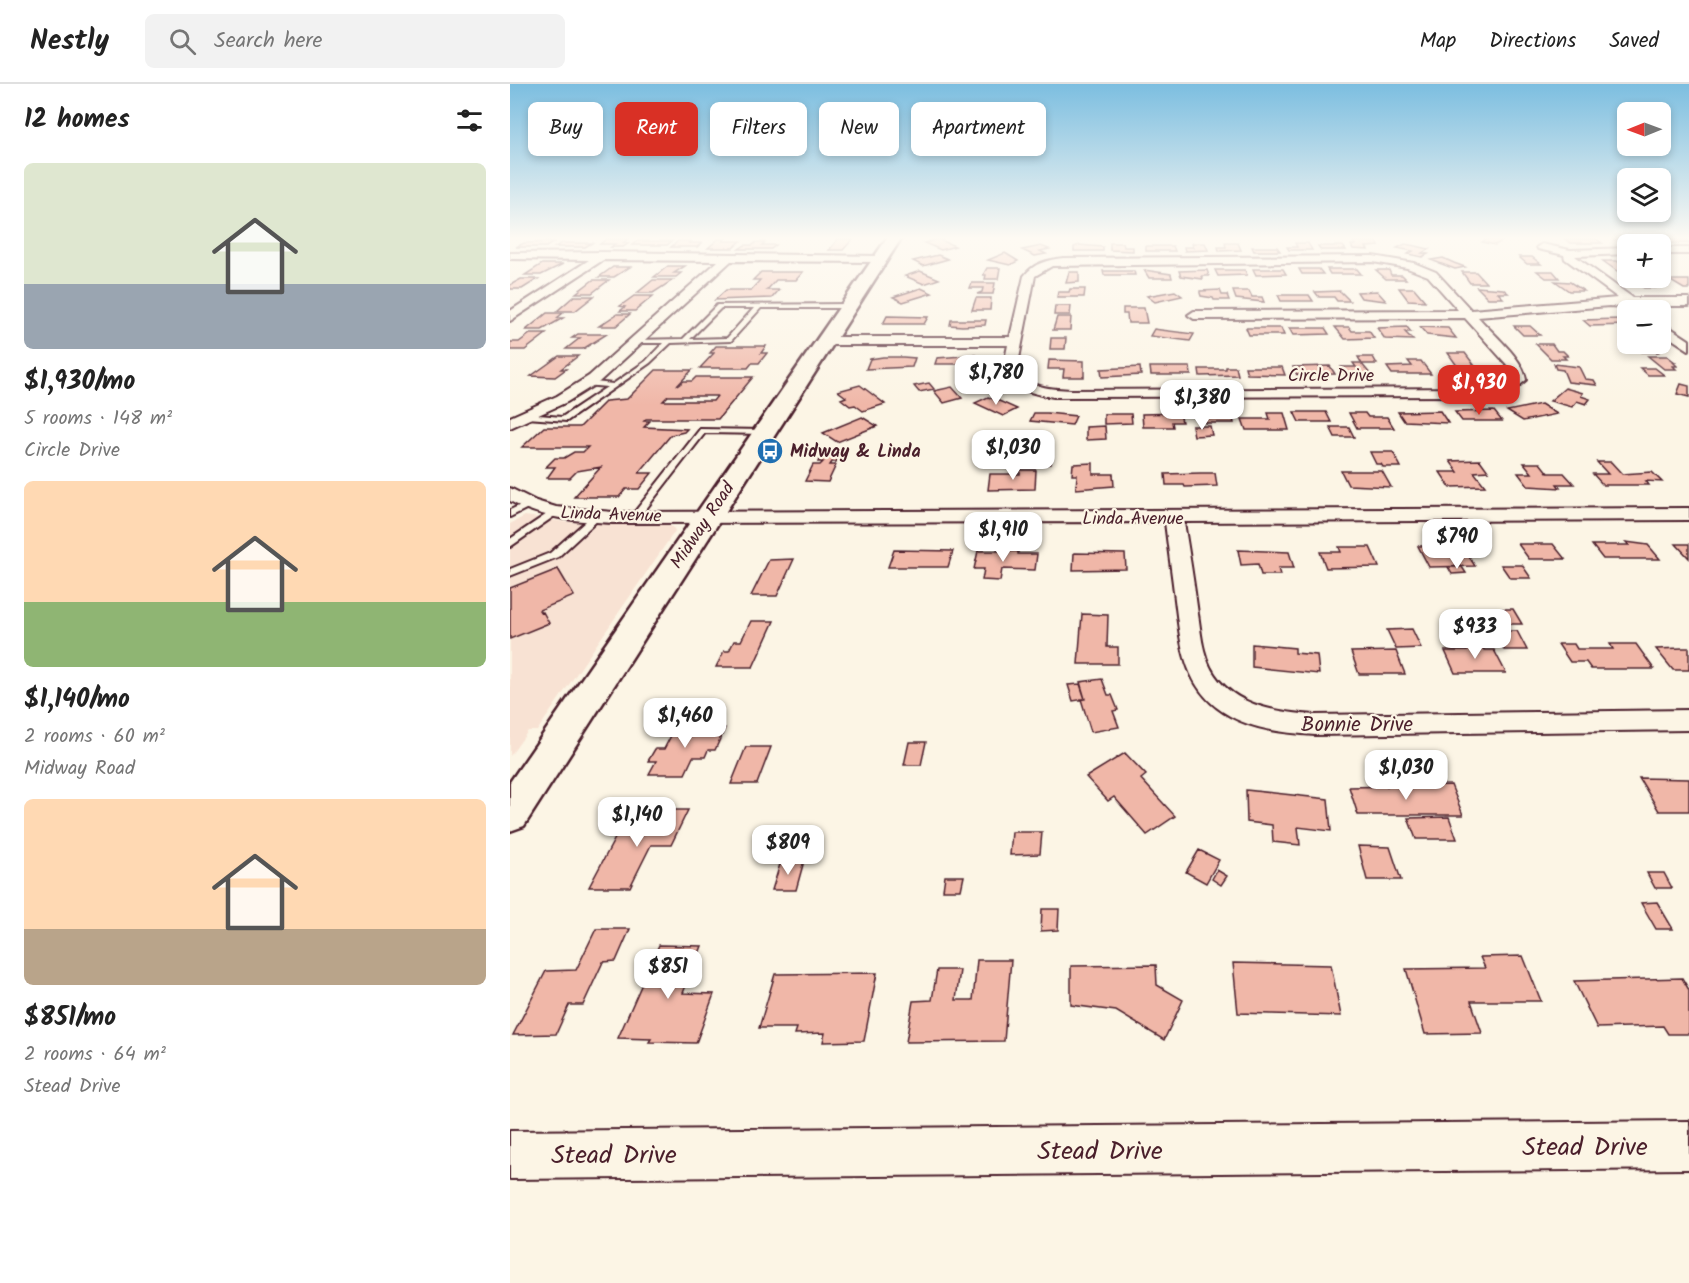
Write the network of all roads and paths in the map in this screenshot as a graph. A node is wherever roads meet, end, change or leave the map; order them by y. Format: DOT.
graph roads {
  1 [pos="546,293"];
  2 [pos="689,293"];
  3 [pos="858,293"];
  4 [pos="1026,293"];
  5 [pos="1449,293"];
  6 [pos="1671,302"];
  7 [pos="1689,302"];
  8 [pos="1617,303"];
  9 [pos="759,306"];
  10 [pos="849,306"];
  11 [pos="1468,314"];
  12 [pos="1194,315"];
  13 [pos="510,317"];
  14 [pos="1671,333"];
  15 [pos="685,340"];
  16 [pos="635,341"];
  17 [pos="669,341"];
  18 [pos="824,341"];
  19 [pos="1016,341"];
  20 [pos="1689,346"];
  21 [pos="588,383"];
  22 [pos="614,386"];
  23 [pos="526,416"];
  24 [pos="510,423"];
  25 [pos="765,432"];
  26 [pos="510,493"];
  27 [pos="518,509"];
  28 [pos="553,513"];
  29 [pos="1689,514"];
  30 [pos="597,516"];
  31 [pos="636,516"];
  32 [pos="708,517"];
  33 [pos="1174,518"];
  34 [pos="510,544"];
  35 [pos="510,573"];
  36 [pos="1689,720"];
  37 [pos="514,802"];
  38 [pos="1689,1145"];
  39 [pos="510,1155"];
  1 -- 13 [label="street"];
  2 -- 16 [label="street"];
  3 -- 10 [label="main road, Midway Road"];
  4 -- 19 [label="street, Circle Drive"];
  5 -- 11 [label="street, Circle Drive"];
  6 -- 7 [label="street"];
  8 -- 11 [label="street"];
  9 -- 10 [label="lane"];
  9 -- 15 [label="lane"];
  9 -- 15 [label="lane"];
  10 -- 18 [label="main road, Midway Road"];
  11 -- 12 [label="street"];
  11 -- 19 [label="street, Circle Drive"];
  14 -- 20 [label="street"];
  15 -- 17 [label="lane"];
  16 -- 17 [label="lane"];
  16 -- 21 [label="street"];
  17 -- 22 [label="lane"];
  18 -- 19 [label="street"];
  18 -- 25 [label="main road, Midway Road"];
  21 -- 22 [label="lane"];
  21 -- 23 [label="street"];
  22 -- 23 [label="lane"];
  23 -- 24 [label="street"];
  25 -- 31 [label="lane"];
  25 -- 32 [label="main road, Midway Road"];
  26 -- 27 [label="street, Linda Avenue"];
  27 -- 28 [label="street, Linda Avenue"];
  28 -- 30 [label="street, Linda Avenue"];
  28 -- 34 [label="lane"];
  29 -- 33 [label="street, Linda Avenue"];
  30 -- 31 [label="street, Linda Avenue"];
  30 -- 35 [label="lane"];
  31 -- 32 [label="street, Linda Avenue"];
  32 -- 33 [label="street, Linda Avenue"];
  32 -- 37 [label="main road, Midway Road"];
  33 -- 36 [label="street, Bonnie Drive"];
  38 -- 39 [label="street, Stead Drive"];
}
